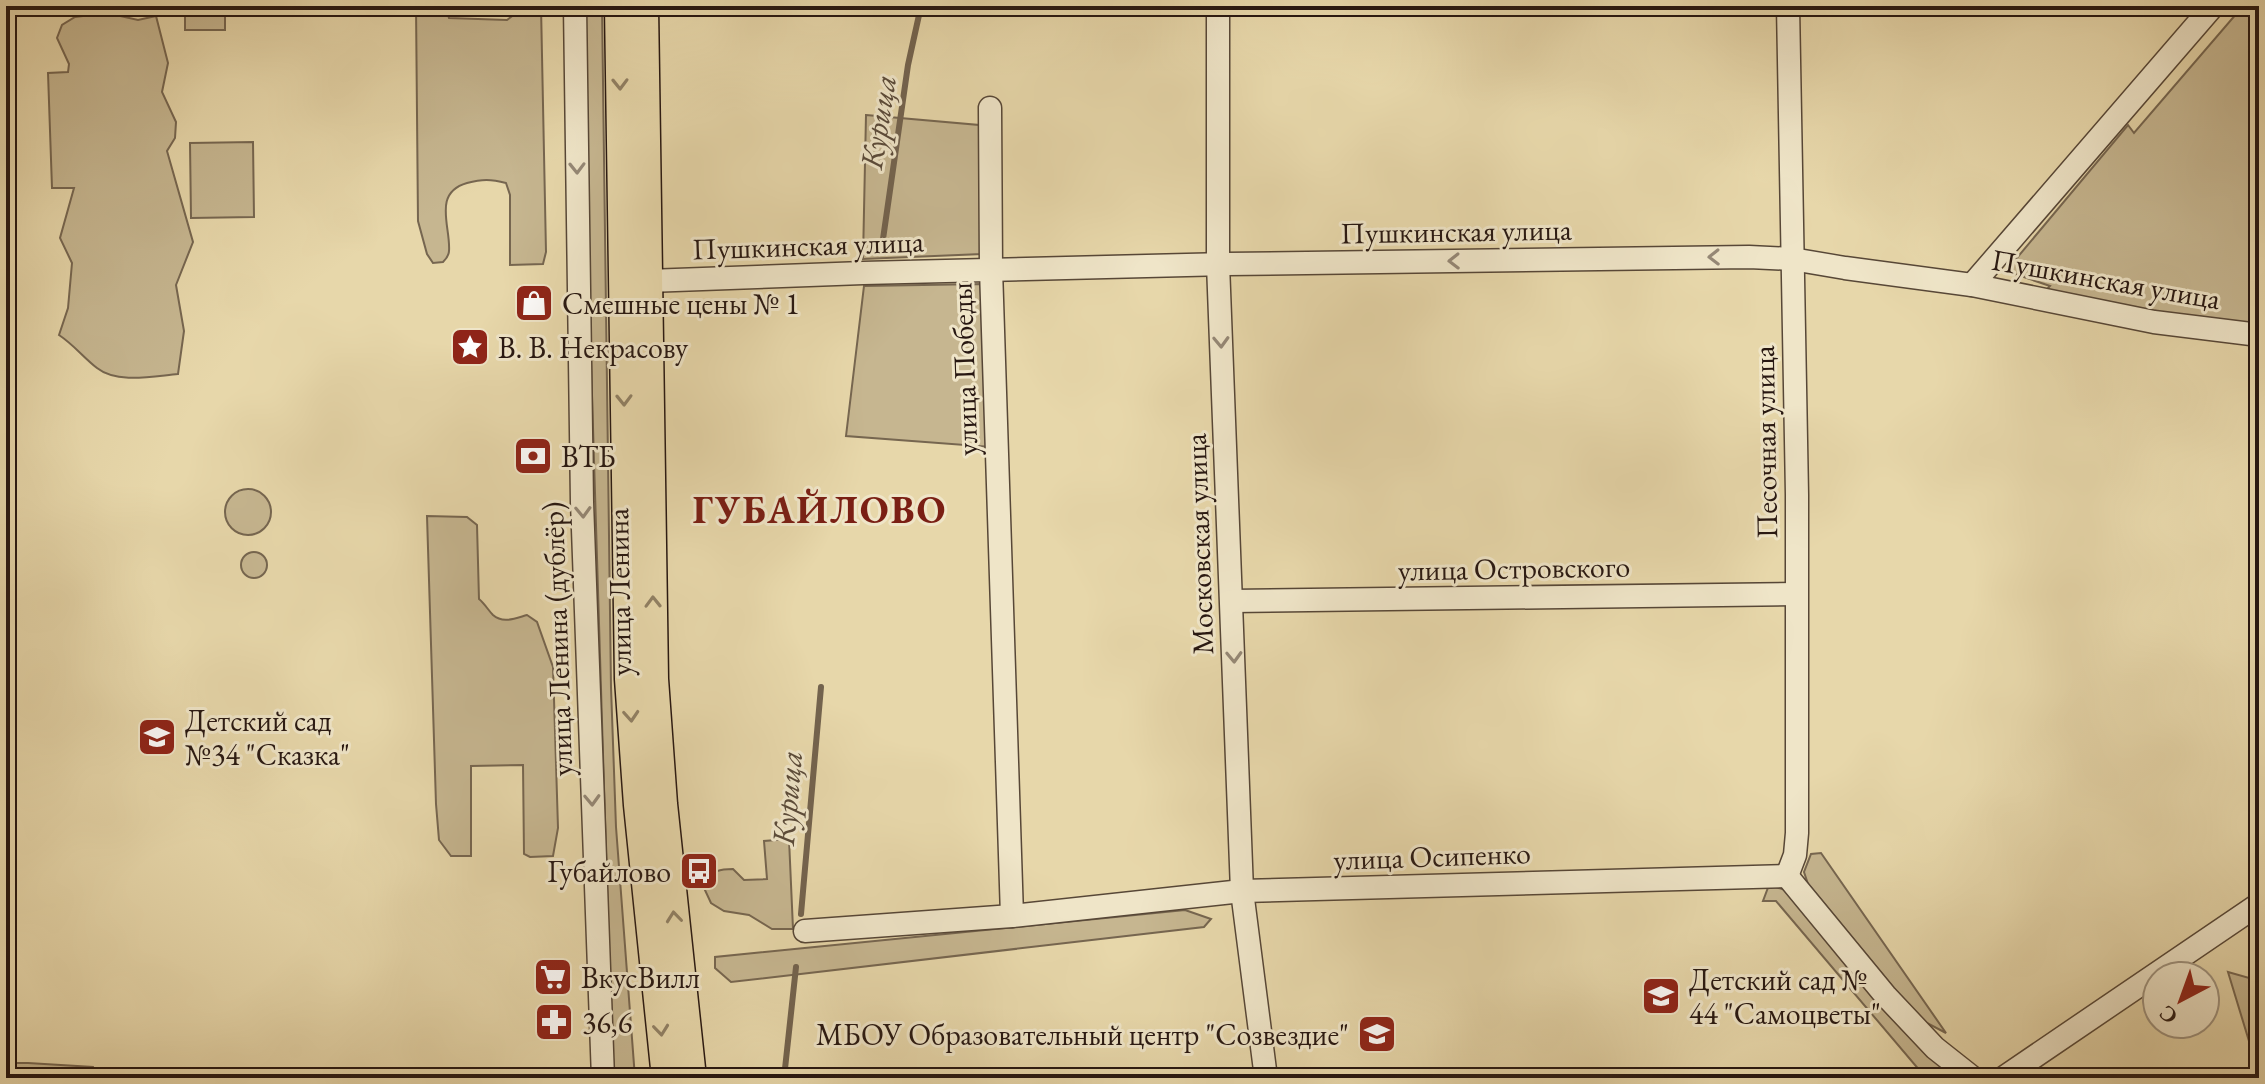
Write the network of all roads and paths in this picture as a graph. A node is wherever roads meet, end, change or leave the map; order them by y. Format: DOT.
graph roads {
  1 [pos="575,6"];
  2 [pos="619,6"];
  3 [pos="644,6"];
  4 [pos="1218,6"];
  5 [pos="1788,6"];
  6 [pos="2213,6"];
  7 [pos="990,108"];
  8 [pos="1792,259"];
  9 [pos="1218,264"];
  10 [pos="991,269"];
  11 [pos="648,281"];
  12 [pos="1972,285"];
  13 [pos="2259,335"];
  14 [pos="1796,594"];
  15 [pos="1232,601"];
  16 [pos="1787,876"];
  17 [pos="1242,891"];
  18 [pos="2259,904"];
  19 [pos="1012,916"];
  20 [pos="805,931"];
  21 [pos="603,1078"];
  22 [pos="666,1078"];
  23 [pos="692,1078"];
  24 [pos="1266,1078"];
  25 [pos="1973,1078"];
  26 [pos="2003,1078"];
  1 -- 21 [label="street, улица Ленина (дублёр), one-way"];
  2 -- 22 [label="main road, улица Ленина, one-way"];
  3 -- 11 [label="main road, улица Ленина"];
  4 -- 9 [label="street, Московская улица"];
  5 -- 8 [label="street, Песочная улица"];
  6 -- 12 [label="street"];
  7 -- 10 [label="street, улица Победы"];
  8 -- 9 [label="street, Пушкинская улица, one-way"];
  8 -- 12 [label="street, Пушкинская улица"];
  8 -- 14 [label="street, Песочная улица"];
  9 -- 10 [label="street, Пушкинская улица"];
  9 -- 15 [label="street, Московская улица, one-way"];
  10 -- 11 [label="street, Пушкинская улица"];
  10 -- 19 [label="street, улица Победы"];
  23 -- 11 [label="main road, улица Ленина, one-way"];
  12 -- 13 [label="street, Пушкинская улица"];
  14 -- 15 [label="street, улица Островского"];
  14 -- 16 [label="street, Песочная улица"];
  15 -- 17 [label="street, Московская улица, one-way"];
  16 -- 17 [label="street, улица Осипенко"];
  16 -- 25 [label="street"];
  17 -- 19 [label="street, улица Осипенко"];
  17 -- 24 [label="street, Московская улица"];
  18 -- 26 [label="street"];
  19 -- 20 [label="street, улица Осипенко"];
}
